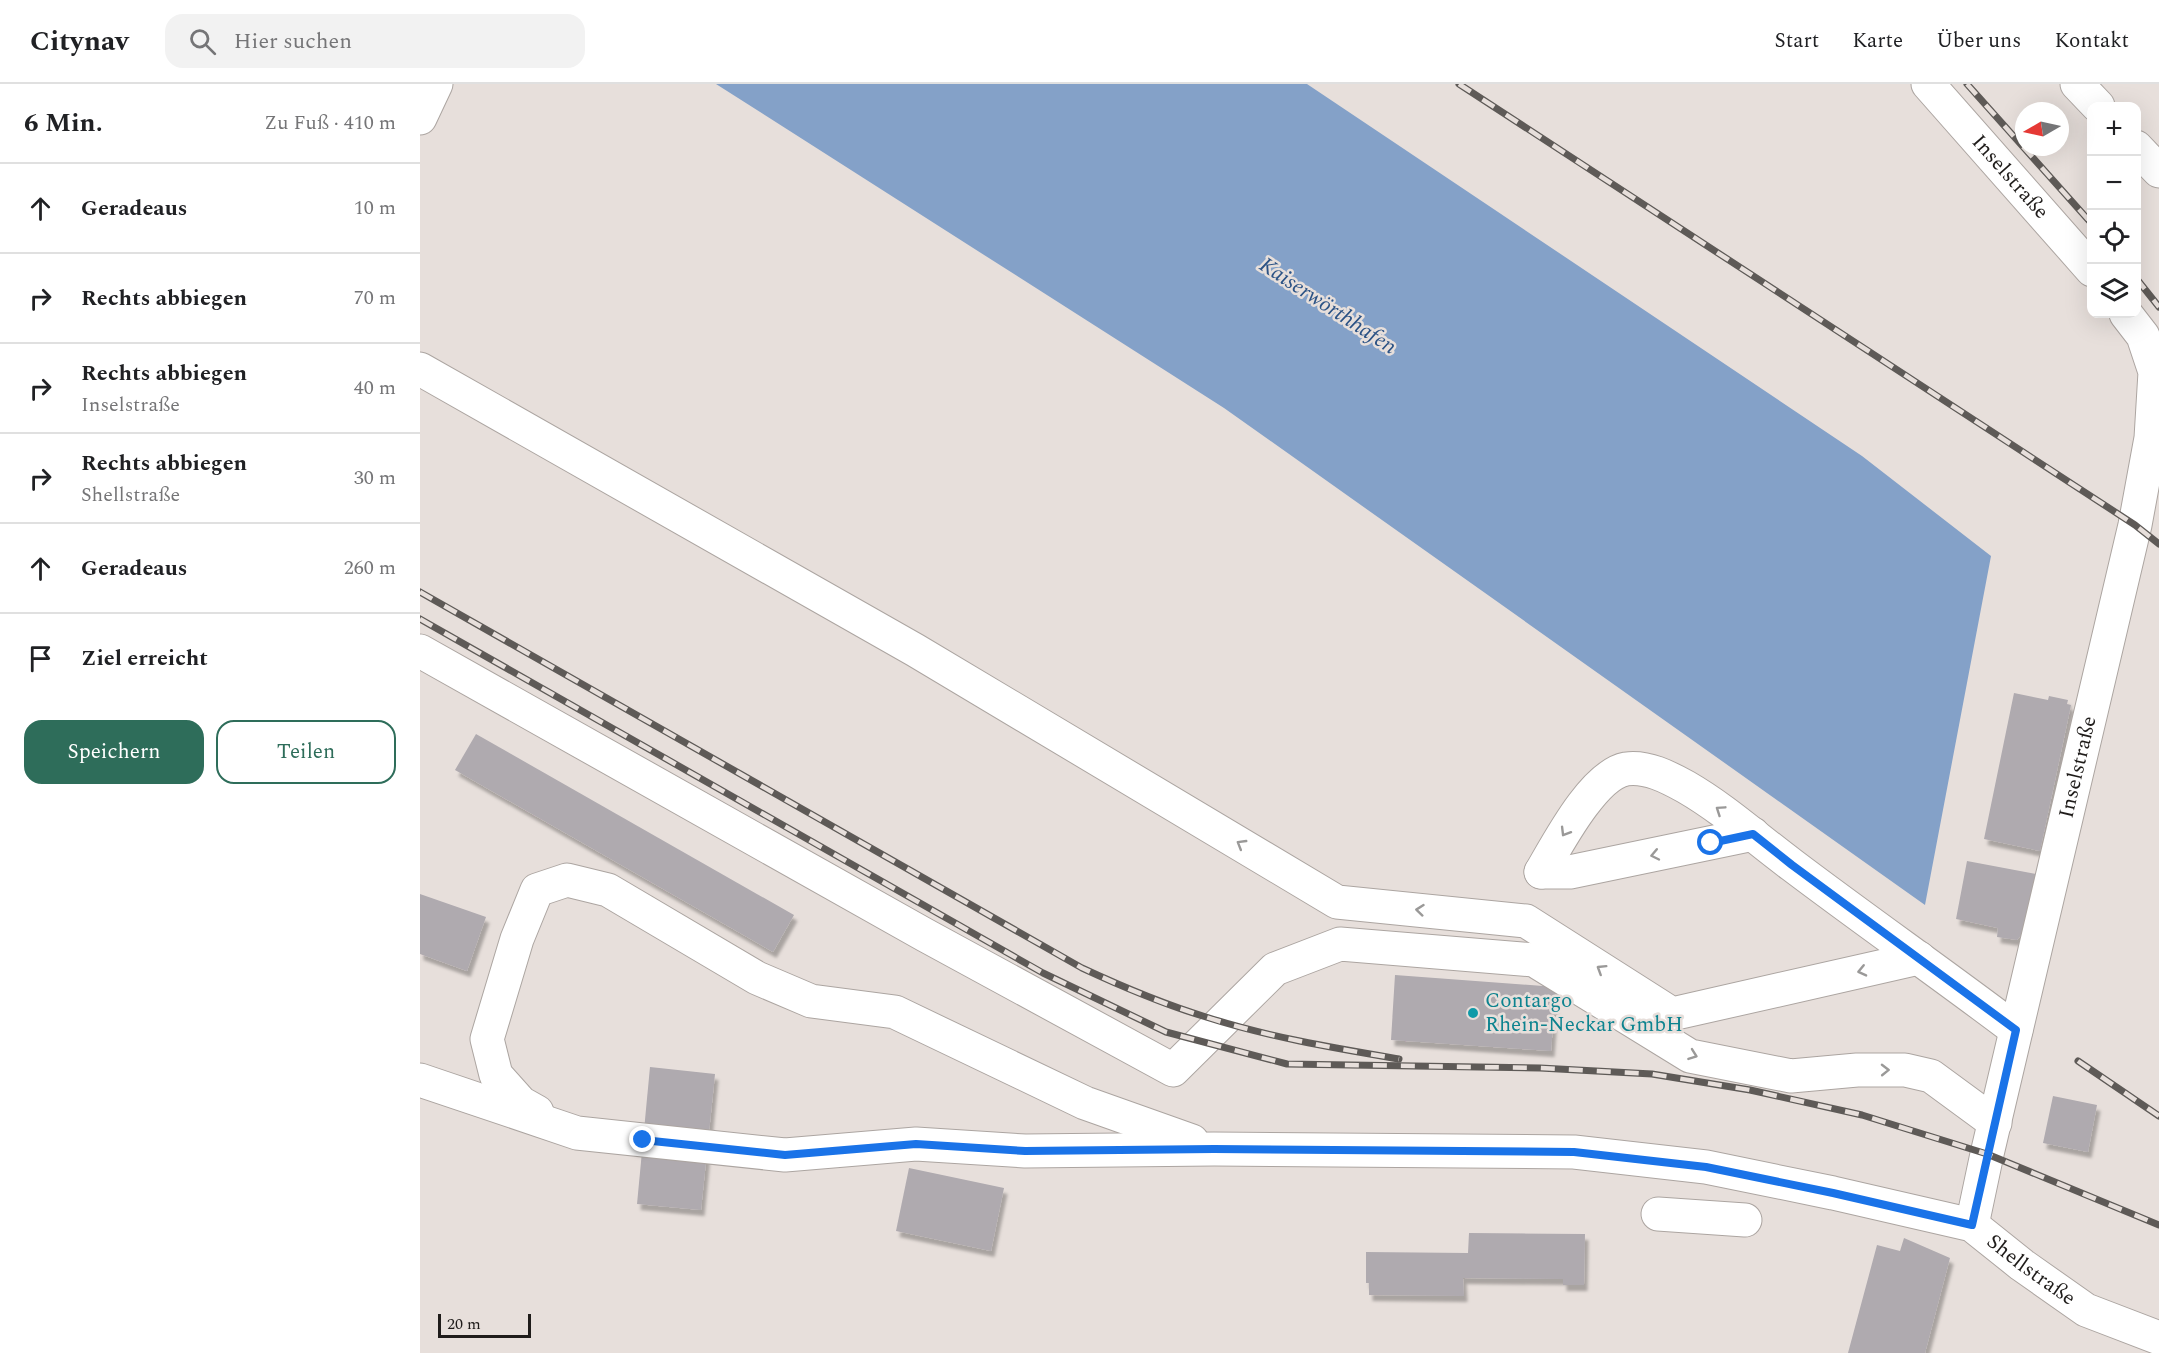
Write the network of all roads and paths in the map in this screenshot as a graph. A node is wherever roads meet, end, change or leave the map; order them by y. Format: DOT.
graph roads {
  1 [pos="436,84"];
  2 [pos="1928,84"];
  3 [pos="2077,84"];
  4 [pos="2094,102"];
  5 [pos="420,118"];
  6 [pos="2141,152"];
  7 [pos="2159,171"];
  8 [pos="2087,265"];
  9 [pos="2129,318"];
  10 [pos="420,369"];
  11 [pos="2157,371"];
  12 [pos="420,651"];
  13 [pos="1753,834"];
  14 [pos="1919,958"];
  15 [pos="2016,1030"];
  16 [pos="420,1080"];
  17 [pos="1995,1123"];
  18 [pos="577,1133"];
  19 [pos="1214,1149"];
  20 [pos="1706,1167"];
  21 [pos="1658,1214"];
  22 [pos="1702,1217"];
  23 [pos="1745,1220"];
  24 [pos="1972,1225"];
  25 [pos="2159,1338"];
  1 -- 5 [label="street"];
  2 -- 8 [label="street, Inselstraße"];
  3 -- 4 [label="street"];
  6 -- 7 [label="street"];
  9 -- 11 [label="street, Inselstraße"];
  14 -- 10 [label="street, one-way"];
  11 -- 15 [label="street, Inselstraße"];
  12 -- 17 [label="street, one-way"];
  13 -- 13 [label="street"];
  13 -- 14 [label="street"];
  14 -- 15 [label="street"];
  15 -- 17 [label="street, Inselstraße"];
  16 -- 18 [label="street"];
  17 -- 24 [label="street, Inselstraße"];
  18 -- 19 [label="street, Shellstraße"];
  18 -- 19 [label="street"];
  19 -- 20 [label="street, Shellstraße"];
  20 -- 22 [label="street"];
  20 -- 24 [label="street, Shellstraße"];
  21 -- 22 [label="street"];
  22 -- 23 [label="street"];
  24 -- 25 [label="street, Shellstraße"];
}
